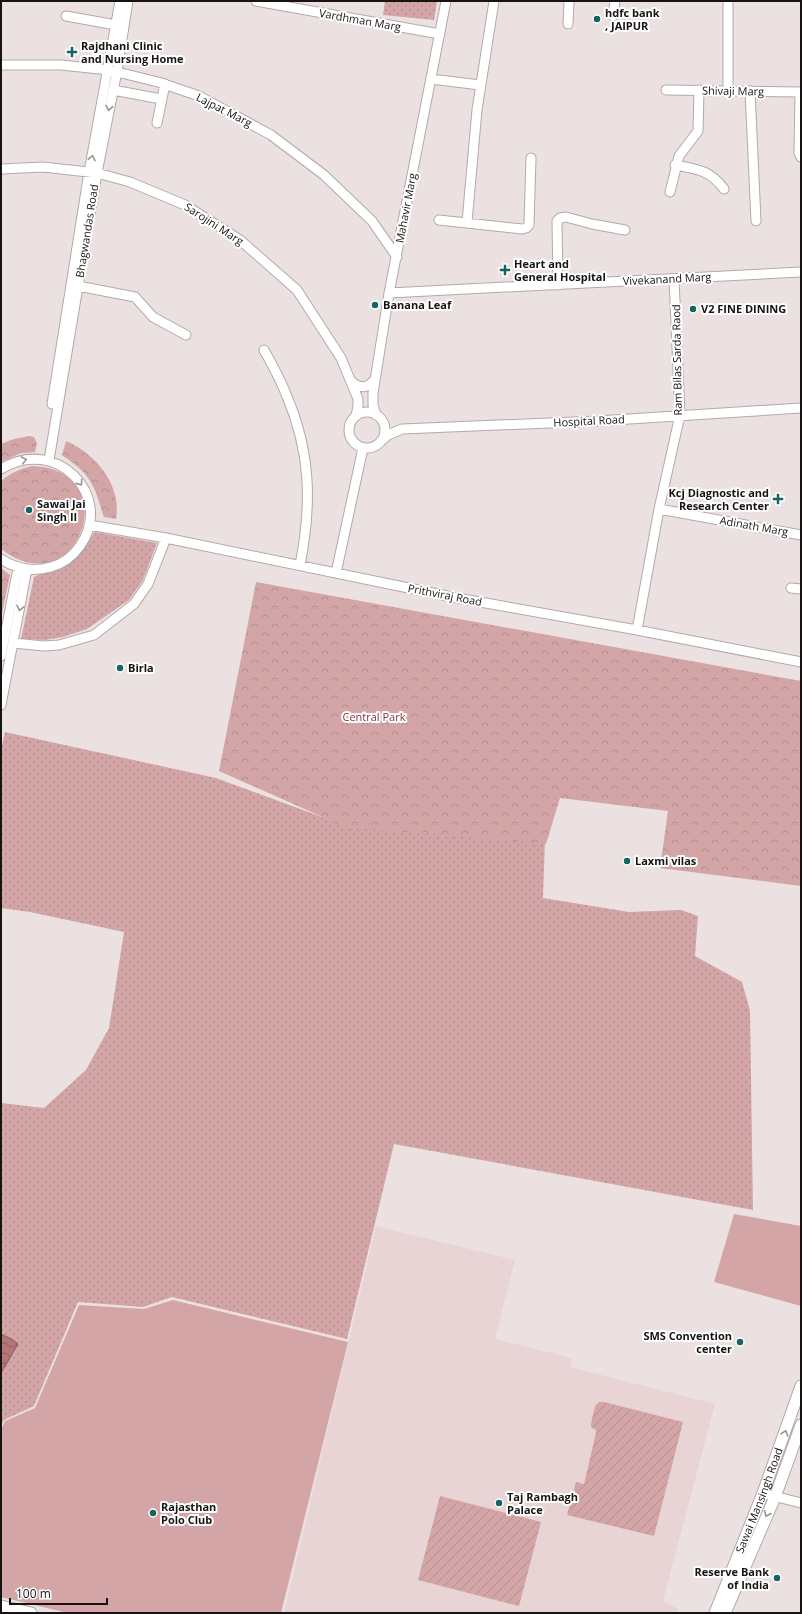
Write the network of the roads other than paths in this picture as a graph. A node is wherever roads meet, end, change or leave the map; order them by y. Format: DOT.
graph roads {
  1 [pos="120,1"];
  2 [pos="128,1"];
  3 [pos="256,1"];
  4 [pos="446,1"];
  5 [pos="494,1"];
  6 [pos="570,1"];
  7 [pos="615,1"];
  8 [pos="728,1"];
  9 [pos="66,16"];
  10 [pos="613,16"];
  11 [pos="568,24"];
  12 [pos="116,25"];
  13 [pos="440,34"];
  14 [pos="1,64"];
  15 [pos="113,71"];
  16 [pos="431,78"];
  17 [pos="164,84"];
  18 [pos="480,85"];
  19 [pos="113,90"];
  20 [pos="666,90"];
  21 [pos="699,90"];
  22 [pos="728,91"];
  23 [pos="750,91"];
  24 [pos="800,92"];
  25 [pos="161,99"];
  26 [pos="157,123"];
  27 [pos="801,157"];
  28 [pos="531,158"];
  29 [pos="675,165"];
  30 [pos="1,168"];
  31 [pos="93,173"];
  32 [pos="724,189"];
  33 [pos="670,192"];
  34 [pos="439,220"];
  35 [pos="756,221"];
  36 [pos="467,222"];
  37 [pos="625,230"];
  38 [pos="397,257"];
  39 [pos="801,272"];
  40 [pos="674,279"];
  41 [pos="558,285"];
  42 [pos="78,286"];
  43 [pos="389,293"];
  44 [pos="186,335"];
  45 [pos="264,350"];
  46 [pos="375,379"];
  47 [pos="351,381"];
  48 [pos="801,408"];
  49 [pos="376,415"];
  50 [pos="680,415"];
  51 [pos="356,416"];
  52 [pos="383,424"];
  53 [pos="402,429"];
  54 [pos="381,441"];
  55 [pos="363,448"];
  56 [pos="46,460"];
  57 [pos="1,469"];
  58 [pos="659,509"];
  59 [pos="89,526"];
  60 [pos="801,535"];
  61 [pos="166,538"];
  62 [pos="1,559"];
  63 [pos="300,565"];
  64 [pos="23,568"];
  65 [pos="336,573"];
  66 [pos="792,588"];
  67 [pos="801,589"];
  68 [pos="637,630"];
  69 [pos="13,643"];
  70 [pos="1,656"];
  71 [pos="801,662"];
  72 [pos="1,705"];
  73 [pos="801,1386"];
  74 [pos="801,1425"];
  75 [pos="763,1493"];
  76 [pos="775,1497"];
  77 [pos="801,1504"];
  78 [pos="1,1606"];
  79 [pos="31,1613"];
  80 [pos="715,1613"];
  81 [pos="725,1613"];
  1 -- 12 [label="street, Bhagwandas Road"];
  2 -- 15 [label="street, Bhagwandas Road"];
  3 -- 13 [label="street, Vardhman Marg"];
  4 -- 13 [label="street, Mahavir Marg"];
  5 -- 18 [label="street"];
  6 -- 11 [label="street"];
  7 -- 10 [label="street"];
  8 -- 22 [label="street"];
  9 -- 12 [label="street"];
  12 -- 15 [label="street, Bhagwandas Road"];
  13 -- 16 [label="street, Mahavir Marg"];
  14 -- 15 [label="street, Lajpat Marg"];
  15 -- 17 [label="street, Lajpat Marg"];
  15 -- 19 [label="street, Bhagwandas Road"];
  31 -- 15 [label="street, Bhagwandas Road, one-way"];
  16 -- 18 [label="street"];
  16 -- 38 [label="street, Mahavir Marg"];
  17 -- 25 [label="street"];
  17 -- 38 [label="street, Lajpat Marg"];
  18 -- 36 [label="street"];
  19 -- 25 [label="street"];
  19 -- 31 [label="street, Bhagwandas Road, one-way"];
  20 -- 21 [label="street, Shivaji Marg"];
  21 -- 22 [label="street, Shivaji Marg"];
  21 -- 29 [label="street"];
  22 -- 23 [label="street, Shivaji Marg"];
  23 -- 24 [label="street, Shivaji Marg"];
  23 -- 35 [label="street"];
  24 -- 27 [label="street"];
  25 -- 26 [label="street"];
  28 -- 36 [label="street"];
  29 -- 32 [label="street"];
  29 -- 33 [label="street"];
  30 -- 31 [label="street, Sarojini Marg"];
  31 -- 42 [label="street, Bhagwandas Road"];
  31 -- 47 [label="street, Sarojini Marg"];
  31 -- 56 [label="street, Bhagwandas Road"];
  34 -- 36 [label="street"];
  37 -- 41 [label="street"];
  38 -- 43 [label="street, Mahavir Marg"];
  39 -- 40 [label="street, Vivekanand Marg"];
  40 -- 41 [label="street, Vivekanand Marg"];
  40 -- 50 [label="street, Ram Bilas Sarda Raod"];
  41 -- 43 [label="street, Vivekanand Marg"];
  42 -- 44 [label="street"];
  42 -- 56 [label="street, Bhagwandas Road"];
  43 -- 46 [label="street, Mahavir Marg"];
  45 -- 63 [label="street"];
  46 -- 47 [label="street"];
  46 -- 49 [label="street, Mahavir Marg"];
  47 -- 51 [label="street, Sarojini Marg"];
  48 -- 50 [label="street, Hospital Road"];
  49 -- 51 [label="street"];
  49 -- 52 [label="street"];
  50 -- 53 [label="street, Hospital Road"];
  50 -- 58 [label="street, Ram Bilas Sarda Raod"];
  51 -- 55 [label="street"];
  52 -- 53 [label="street"];
  52 -- 54 [label="street"];
  53 -- 54 [label="street, Hospital Road"];
  54 -- 55 [label="street"];
  55 -- 65 [label="street"];
  57 -- 56 [label="street, one-way"];
  56 -- 59 [label="street, one-way"];
  58 -- 60 [label="street, Adinath Marg"];
  58 -- 68 [label="street, Ram Bilas Sarda Raod"];
  59 -- 61 [label="street, Prithviraj Road"];
  59 -- 64 [label="street"];
  61 -- 63 [label="street, Prithviraj Road"];
  61 -- 69 [label="street"];
  62 -- 64 [label="street"];
  63 -- 65 [label="street, Prithviraj Road"];
  64 -- 69 [label="street, one-way"];
  64 -- 70 [label="street"];
  65 -- 68 [label="street, Prithviraj Road"];
  66 -- 67 [label="street"];
  68 -- 71 [label="street, Prithviraj Road"];
  69 -- 72 [label="street"];
  75 -- 73 [label="main road, Sawai Mansingh Road, one-way"];
  74 -- 76 [label="main road"];
  75 -- 76 [label="street"];
  75 -- 80 [label="main road, Sawai Mansingh Road"];
  76 -- 77 [label="street"];
  76 -- 81 [label="main road, one-way"];
  78 -- 79 [label="main road"];
}
